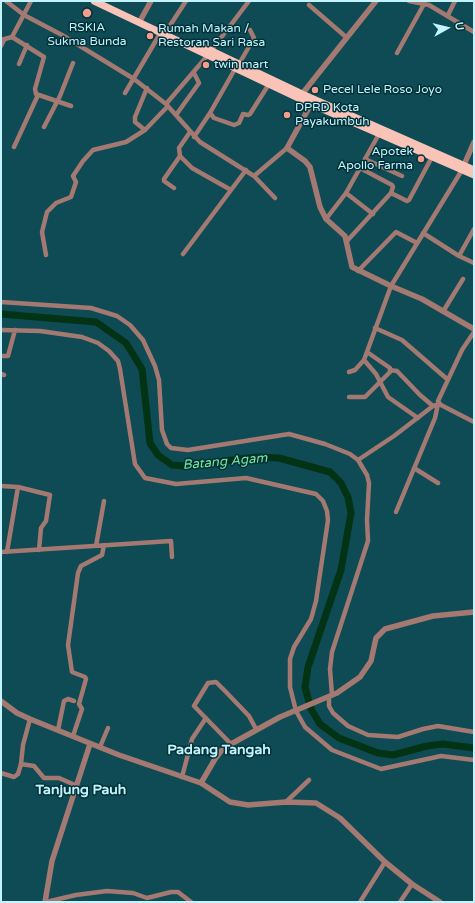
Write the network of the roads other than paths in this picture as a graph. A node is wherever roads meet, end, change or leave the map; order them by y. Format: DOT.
graph roads {
  1 [pos="6,1"];
  2 [pos="31,1"];
  3 [pos="94,1"];
  4 [pos="106,1"];
  5 [pos="151,1"];
  6 [pos="186,1"];
  7 [pos="249,1"];
  8 [pos="376,1"];
  9 [pos="409,1"];
  10 [pos="455,1"];
  11 [pos="416,2"];
  12 [pos="424,4"];
  13 [pos="309,5"];
  14 [pos="24,15"];
  15 [pos="448,15"];
  16 [pos="141,19"];
  17 [pos="250,30"];
  18 [pos="164,31"];
  19 [pos="474,32"];
  20 [pos="12,37"];
  21 [pos="346,37"];
  22 [pos="2,40"];
  23 [pos="1,46"];
  24 [pos="27,46"];
  25 [pos="210,53"];
  26 [pos="397,53"];
  27 [pos="73,63"];
  28 [pos="19,64"];
  29 [pos="237,66"];
  30 [pos="194,73"];
  31 [pos="134,79"];
  32 [pos="269,84"];
  33 [pos="147,88"];
  34 [pos="125,94"];
  35 [pos="302,94"];
  36 [pos="38,95"];
  37 [pos="57,102"];
  38 [pos="311,104"];
  39 [pos="167,105"];
  40 [pos="71,106"];
  41 [pos="210,113"];
  42 [pos="176,115"];
  43 [pos="44,127"];
  44 [pos="145,130"];
  45 [pos="190,132"];
  46 [pos="379,134"];
  47 [pos="194,137"];
  48 [pos="396,138"];
  49 [pos="474,142"];
  50 [pos="411,145"];
  51 [pos="14,147"];
  52 [pos="287,148"];
  53 [pos="180,156"];
  54 [pos="432,157"];
  55 [pos="365,159"];
  56 [pos="463,167"];
  57 [pos="360,168"];
  58 [pos="246,170"];
  59 [pos="474,170"];
  60 [pos="474,175"];
  61 [pos="254,176"];
  62 [pos="402,176"];
  63 [pos="174,188"];
  64 [pos="231,190"];
  65 [pos="346,193"];
  66 [pos="391,193"];
  67 [pos="275,198"];
  68 [pos="373,214"];
  69 [pos="326,219"];
  70 [pos="474,229"];
  71 [pos="423,234"];
  72 [pos="348,241"];
  73 [pos="417,243"];
  74 [pos="184,254"];
  75 [pos="46,255"];
  76 [pos="459,256"];
  77 [pos="474,263"];
  78 [pos="358,271"];
  79 [pos="463,279"];
  80 [pos="391,286"];
  81 [pos="1,302"];
  82 [pos="444,310"];
  83 [pos="375,328"];
  84 [pos="474,329"];
  85 [pos="1,330"];
  86 [pos="15,330"];
  87 [pos="474,332"];
  88 [pos="366,352"];
  89 [pos="1,356"];
  90 [pos="364,360"];
  91 [pos="390,370"];
  92 [pos="349,372"];
  93 [pos="447,379"];
  94 [pos="381,382"];
  95 [pos="349,397"];
  96 [pos="438,405"];
  97 [pos="418,418"];
  98 [pos="474,422"];
  99 [pos="358,460"];
  100 [pos="414,468"];
  101 [pos="438,483"];
  102 [pos="1,486"];
  103 [pos="18,487"];
  104 [pos="104,501"];
  105 [pos="396,512"];
  106 [pos="104,545"];
  107 [pos="96,546"];
  108 [pos="39,550"];
  109 [pos="1,552"];
  110 [pos="7,552"];
  111 [pos="172,557"];
  112 [pos="474,612"];
  113 [pos="329,697"];
  114 [pos="1,701"];
  115 [pos="74,701"];
  116 [pos="296,711"];
  117 [pos="206,718"];
  118 [pos="30,719"];
  119 [pos="108,728"];
  120 [pos="256,729"];
  121 [pos="58,730"];
  122 [pos="474,732"];
  123 [pos="73,736"];
  124 [pos="90,744"];
  125 [pos="231,744"];
  126 [pos="100,748"];
  127 [pos="474,760"];
  128 [pos="21,764"];
  129 [pos="1,773"];
  130 [pos="182,777"];
  131 [pos="309,780"];
  132 [pos="201,784"];
  133 [pos="76,785"];
  134 [pos="286,802"];
  135 [pos="385,862"];
  136 [pos="412,884"];
  137 [pos="189,901"];
  138 [pos="46,902"];
  139 [pos="360,902"];
  140 [pos="400,902"];
  141 [pos="440,902"];
  1 -- 14 [label="street"];
  2 -- 14 [label="street"];
  3 -- 16 [label="highway"];
  4 -- 16 [label="highway"];
  5 -- 16 [label="street"];
  6 -- 18 [label="street"];
  7 -- 25 [label="street"];
  8 -- 21 [label="street"];
  9 -- 11 [label="street"];
  10 -- 15 [label="street"];
  11 -- 12 [label="street"];
  12 -- 15 [label="street"];
  12 -- 26 [label="street"];
  13 -- 21 [label="street"];
  14 -- 20 [label="street"];
  14 -- 31 [label="street"];
  15 -- 19 [label="street"];
  16 -- 18 [label="highway"];
  17 -- 29 [label="street"];
  18 -- 25 [label="highway"];
  18 -- 31 [label="street"];
  20 -- 22 [label="street"];
  20 -- 24 [label="street"];
  21 -- 35 [label="street"];
  22 -- 23 [label="street"];
  24 -- 28 [label="street"];
  24 -- 36 [label="street"];
  25 -- 29 [label="highway"];
  25 -- 30 [label="street"];
  27 -- 37 [label="street"];
  29 -- 32 [label="highway"];
  29 -- 35 [label="highway"];
  29 -- 41 [label="street"];
  30 -- 39 [label="street"];
  30 -- 42 [label="street"];
  31 -- 33 [label="street"];
  31 -- 34 [label="street"];
  32 -- 38 [label="highway"];
  32 -- 41 [label="street"];
  33 -- 39 [label="street"];
  33 -- 44 [label="street"];
  35 -- 48 [label="highway"];
  36 -- 37 [label="street"];
  36 -- 51 [label="street"];
  37 -- 40 [label="street"];
  37 -- 43 [label="street"];
  38 -- 46 [label="highway"];
  38 -- 52 [label="street"];
  39 -- 42 [label="street"];
  39 -- 44 [label="street"];
  41 -- 47 [label="street"];
  42 -- 45 [label="street"];
  44 -- 75 [label="street"];
  45 -- 47 [label="street"];
  45 -- 53 [label="street"];
  46 -- 48 [label="highway"];
  46 -- 55 [label="street"];
  47 -- 58 [label="street"];
  48 -- 50 [label="highway"];
  49 -- 56 [label="street"];
  50 -- 54 [label="highway"];
  50 -- 56 [label="highway"];
  52 -- 61 [label="street"];
  52 -- 69 [label="street"];
  53 -- 63 [label="street"];
  53 -- 64 [label="street"];
  54 -- 56 [label="highway"];
  54 -- 66 [label="street"];
  55 -- 57 [label="street"];
  55 -- 62 [label="street"];
  56 -- 59 [label="highway"];
  56 -- 60 [label="highway"];
  56 -- 71 [label="street"];
  57 -- 65 [label="street"];
  57 -- 66 [label="street"];
  58 -- 61 [label="street"];
  58 -- 64 [label="street"];
  61 -- 67 [label="street"];
  64 -- 74 [label="street"];
  65 -- 68 [label="street"];
  65 -- 69 [label="street"];
  66 -- 68 [label="street"];
  68 -- 72 [label="street"];
  69 -- 72 [label="street"];
  70 -- 76 [label="street"];
  71 -- 73 [label="street"];
  71 -- 76 [label="street"];
  72 -- 78 [label="street"];
  73 -- 78 [label="street"];
  73 -- 80 [label="street"];
  76 -- 77 [label="street"];
  78 -- 80 [label="street"];
  79 -- 82 [label="street"];
  80 -- 82 [label="street"];
  80 -- 83 [label="street"];
  81 -- 99 [label="street"];
  82 -- 84 [label="street"];
  83 -- 88 [label="street"];
  83 -- 93 [label="street"];
  85 -- 86 [label="street"];
  86 -- 89 [label="street"];
  86 -- 116 [label="street"];
  87 -- 93 [label="street"];
  88 -- 90 [label="street"];
  88 -- 91 [label="street"];
  90 -- 92 [label="street"];
  90 -- 94 [label="street"];
  91 -- 94 [label="street"];
  91 -- 96 [label="street"];
  93 -- 96 [label="street"];
  94 -- 95 [label="street"];
  94 -- 97 [label="street"];
  96 -- 97 [label="street"];
  96 -- 98 [label="street"];
  96 -- 100 [label="street"];
  97 -- 99 [label="street"];
  99 -- 113 [label="street"];
  100 -- 101 [label="street"];
  100 -- 105 [label="street"];
  102 -- 103 [label="street"];
  103 -- 108 [label="street"];
  103 -- 110 [label="street"];
  104 -- 107 [label="street"];
  106 -- 107 [label="street"];
  106 -- 111 [label="street"];
  106 -- 123 [label="street"];
  107 -- 108 [label="street"];
  108 -- 110 [label="street"];
  109 -- 110 [label="street"];
  112 -- 113 [label="street"];
  113 -- 116 [label="street"];
  113 -- 122 [label="street"];
  114 -- 118 [label="street"];
  115 -- 121 [label="street"];
  116 -- 120 [label="street"];
  116 -- 127 [label="street"];
  117 -- 120 [label="street"];
  117 -- 125 [label="street"];
  117 -- 130 [label="street"];
  118 -- 121 [label="street"];
  118 -- 128 [label="street"];
  119 -- 126 [label="street"];
  120 -- 125 [label="street"];
  121 -- 123 [label="street"];
  123 -- 124 [label="street"];
  124 -- 126 [label="street"];
  124 -- 133 [label="street"];
  125 -- 132 [label="street"];
  126 -- 130 [label="street"];
  128 -- 129 [label="street"];
  128 -- 133 [label="street"];
  130 -- 132 [label="street"];
  131 -- 134 [label="street"];
  132 -- 134 [label="street"];
  133 -- 138 [label="street"];
  134 -- 135 [label="street"];
  135 -- 136 [label="street"];
  135 -- 139 [label="street"];
  136 -- 140 [label="street"];
  136 -- 141 [label="street"];
  137 -- 138 [label="street"];
}
